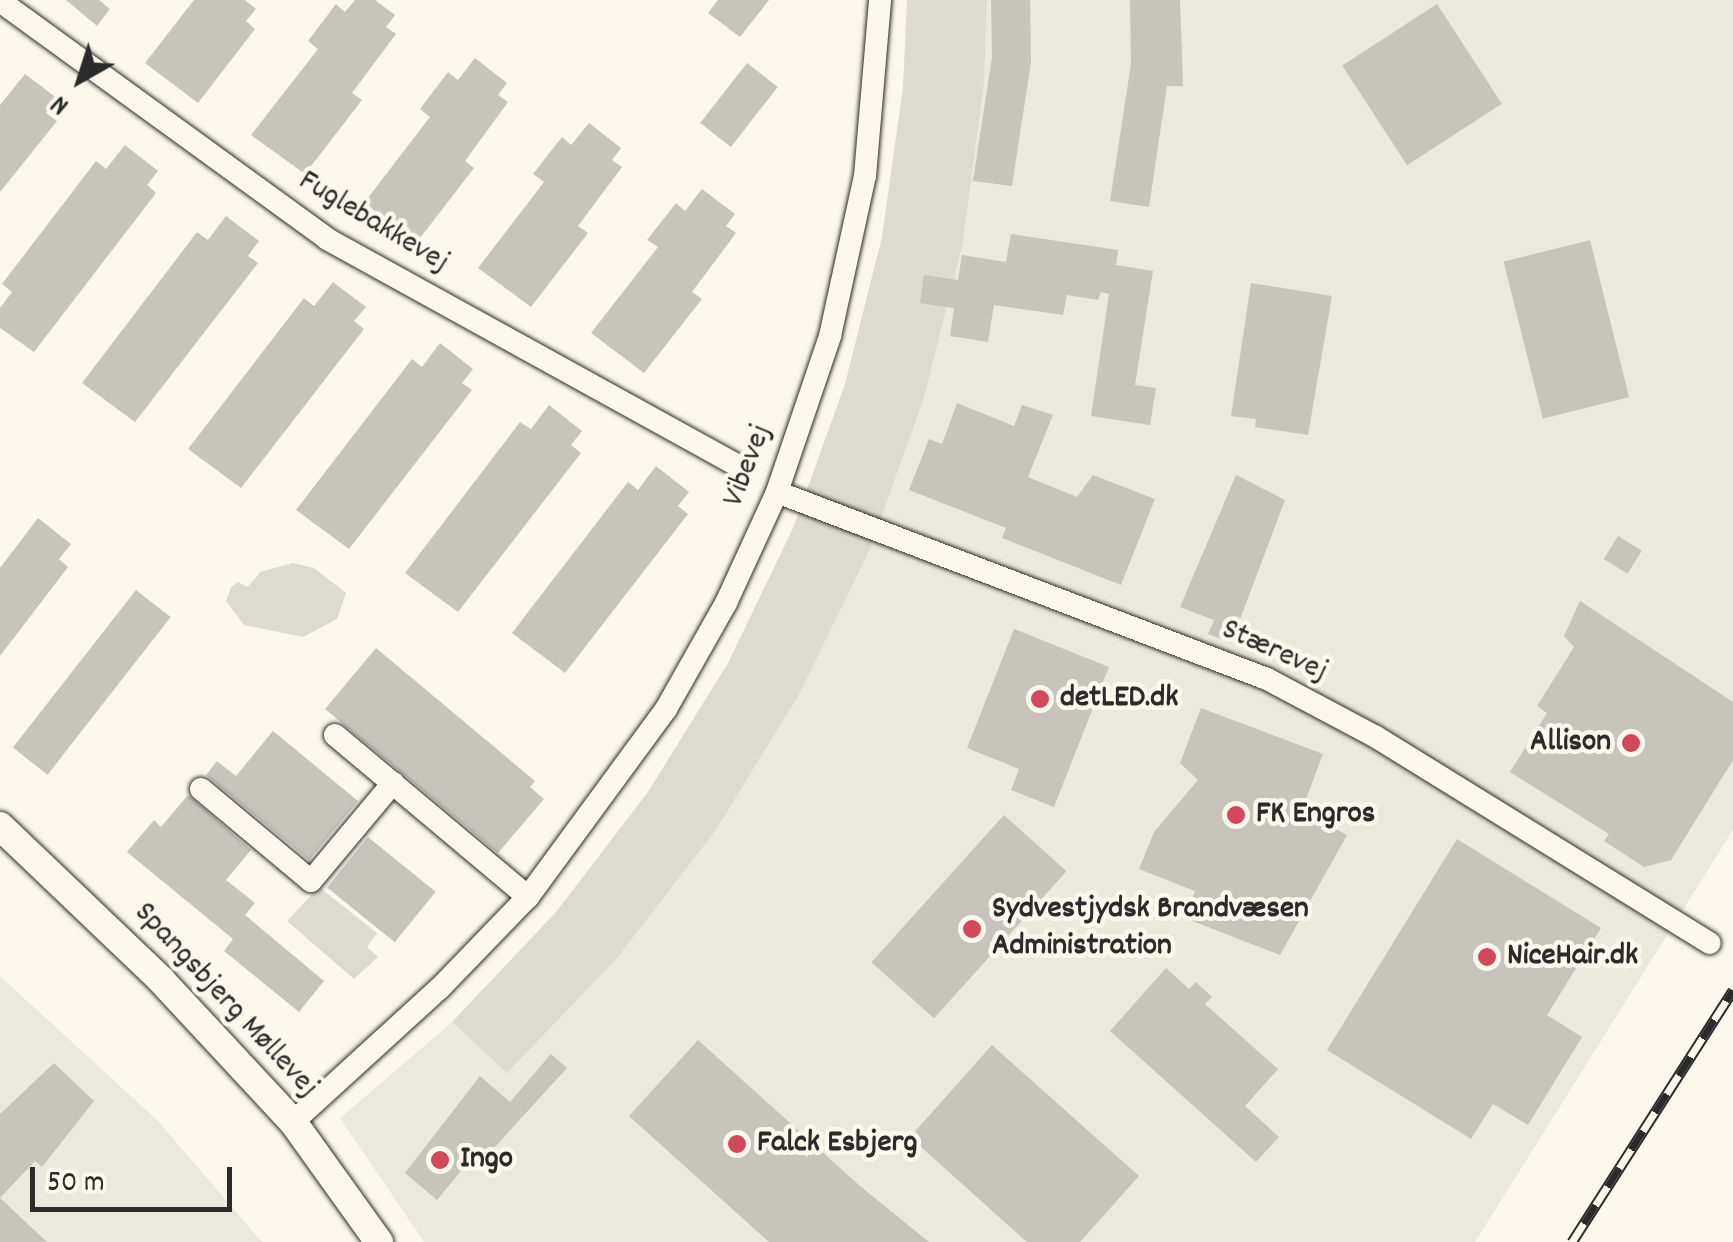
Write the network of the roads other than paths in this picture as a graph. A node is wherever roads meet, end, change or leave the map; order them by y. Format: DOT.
graph roads {
  1 [pos="880,0"];
  2 [pos="0,1"];
  3 [pos="737,465"];
  4 [pos="777,492"];
  5 [pos="335,734"];
  6 [pos="393,783"];
  7 [pos="201,789"];
  8 [pos="0,826"];
  9 [pos="528,896"];
  10 [pos="1710,943"];
  11 [pos="293,1122"];
  12 [pos="378,1242"];
  1 -- 4 [label="street, Vibevej"];
  2 -- 3 [label="street, Fuglebakkevej"];
  4 -- 9 [label="street, Vibevej"];
  4 -- 10 [label="street, Stærevej"];
  5 -- 6 [label="street"];
  6 -- 7 [label="street"];
  6 -- 9 [label="street"];
  8 -- 11 [label="street, Spangsbjerg Møllevej"];
  9 -- 11 [label="street, Vibevej"];
  11 -- 12 [label="street, Spangsbjerg Møllevej"];
}
